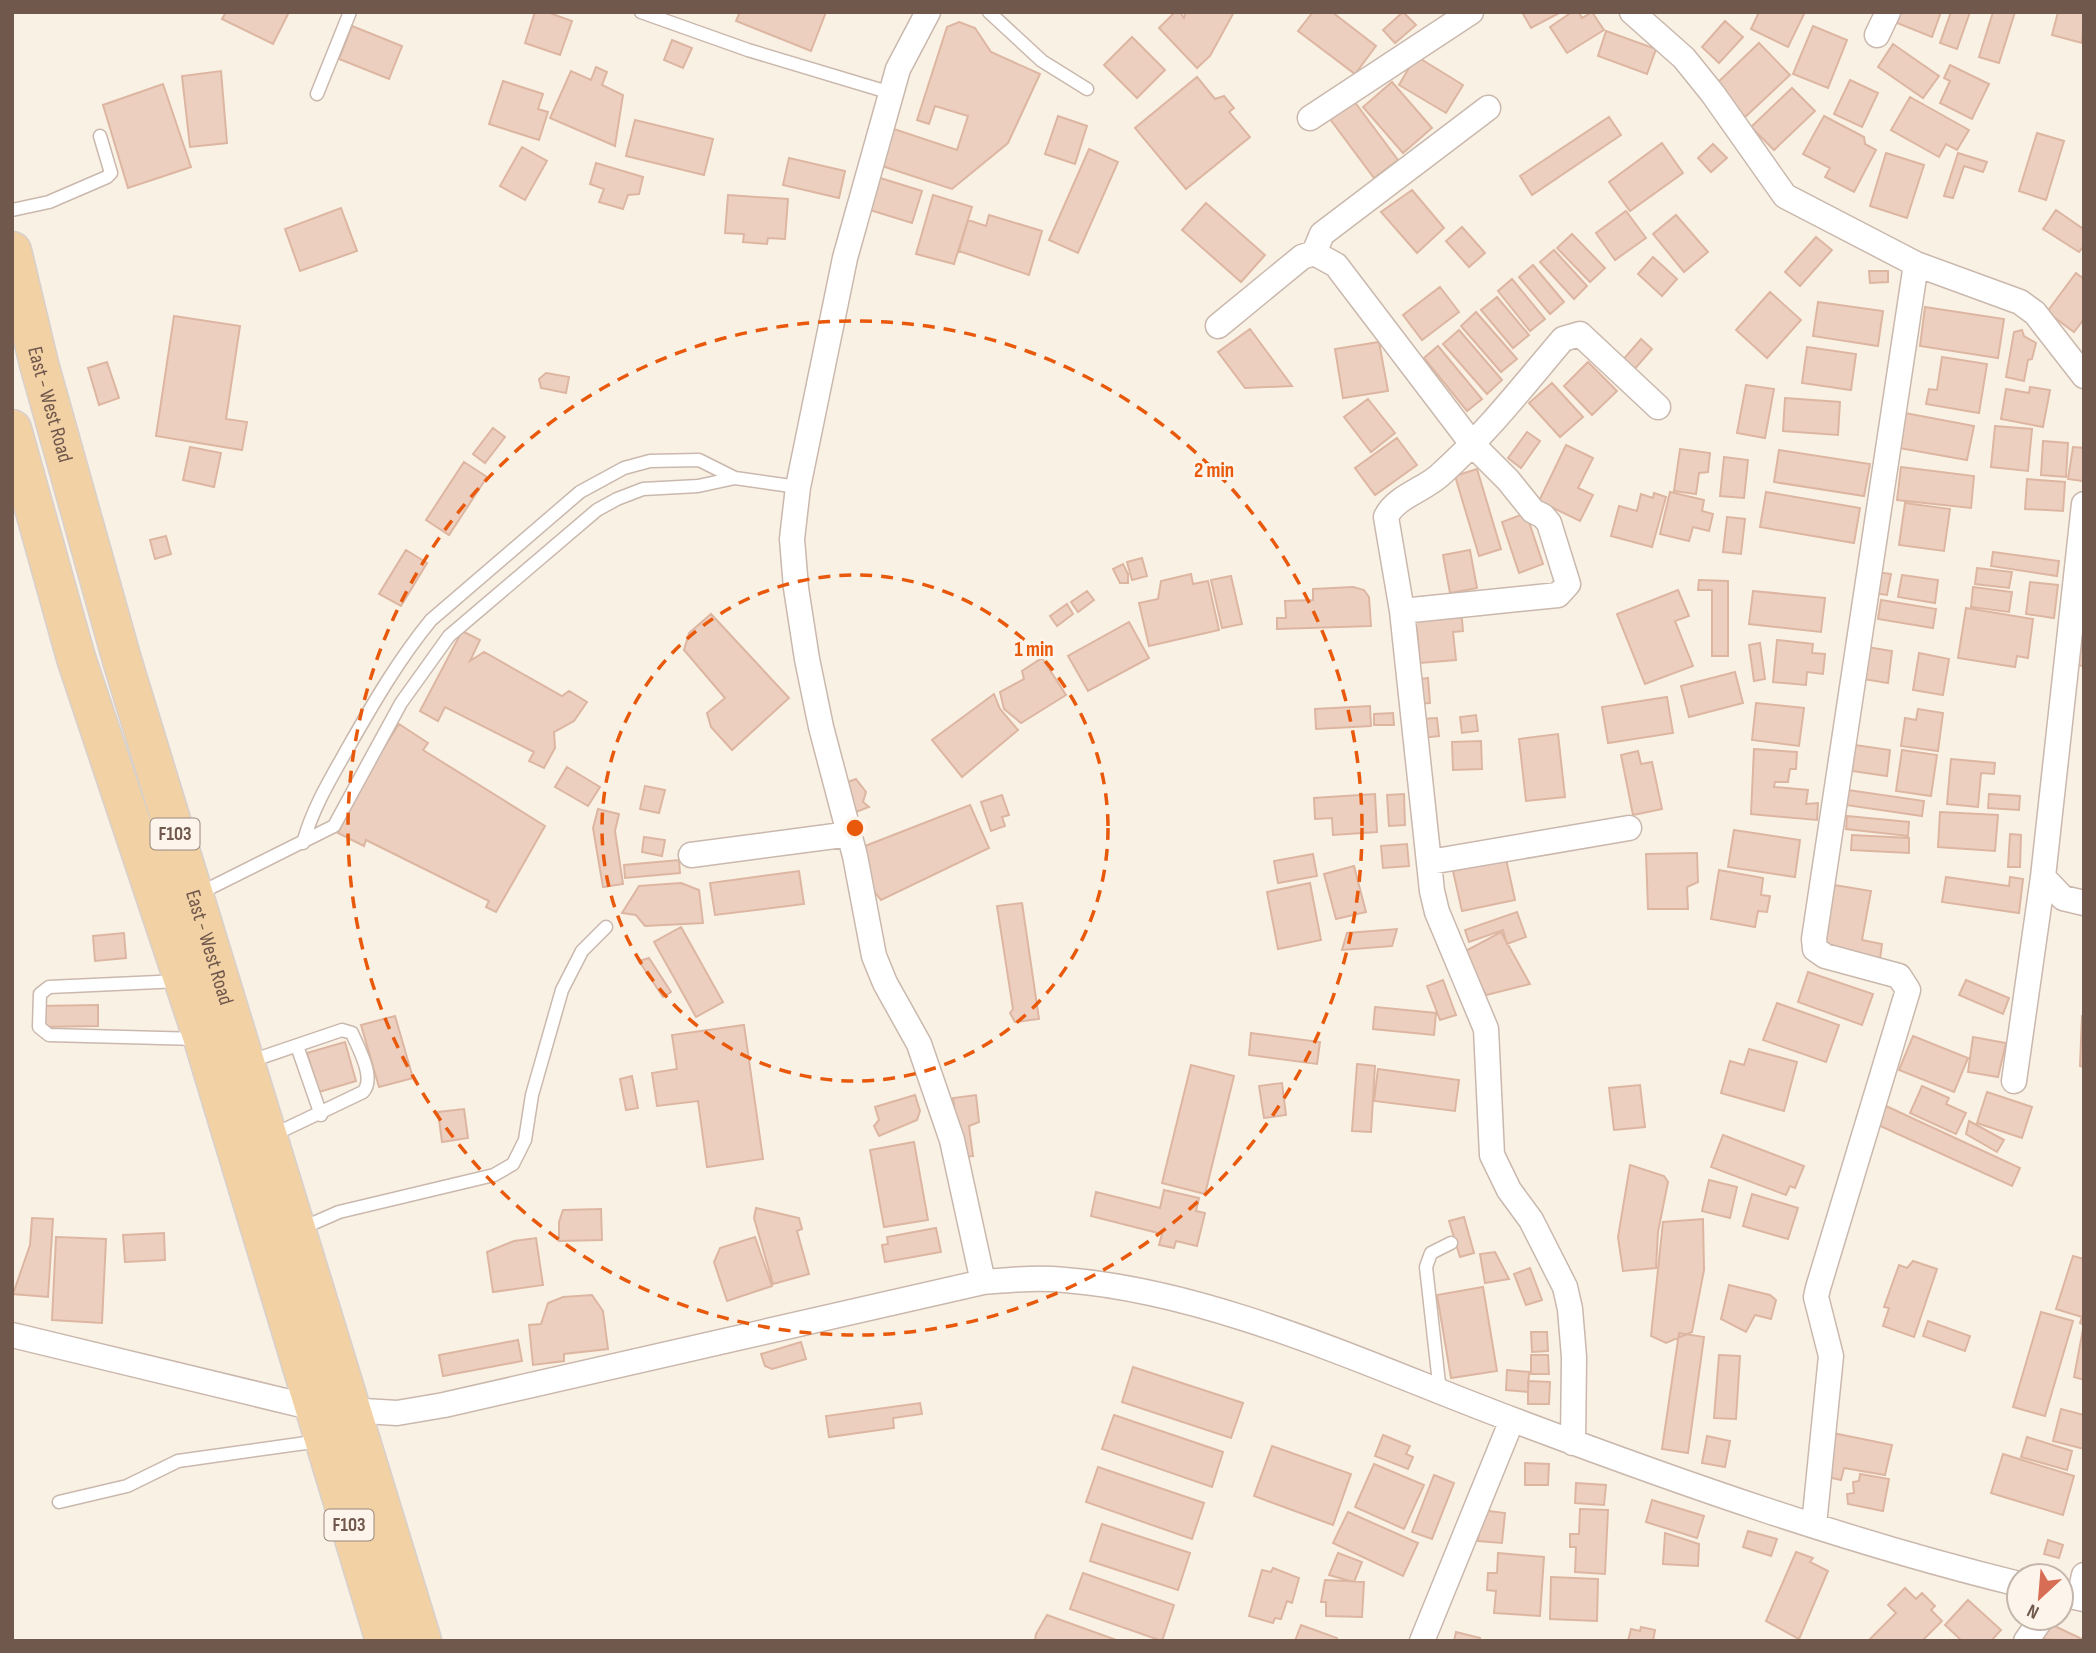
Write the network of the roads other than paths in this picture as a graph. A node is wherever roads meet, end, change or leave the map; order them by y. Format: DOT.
graph roads {
  1 [pos="349,12"];
  2 [pos="641,12"];
  3 [pos="928,12"];
  4 [pos="989,12"];
  5 [pos="1471,12"];
  6 [pos="1632,12"];
  7 [pos="1888,12"];
  8 [pos="1877,35"];
  9 [pos="1087,89"];
  10 [pos="891,93"];
  11 [pos="317,94"];
  12 [pos="1488,108"];
  13 [pos="1310,118"];
  14 [pos="100,136"];
  15 [pos="12,210"];
  16 [pos="12,251"];
  17 [pos="1314,253"];
  18 [pos="1916,264"];
  19 [pos="1218,326"];
  20 [pos="2084,376"];
  21 [pos="1658,407"];
  22 [pos="12,429"];
  23 [pos="1473,445"];
  24 [pos="734,478"];
  25 [pos="798,486"];
  26 [pos="2084,504"];
  27 [pos="483,576"];
  28 [pos="499,593"];
  29 [pos="1402,611"];
  30 [pos="1629,828"];
  31 [pos="850,834"];
  32 [pos="303,843"];
  33 [pos="691,855"];
  34 [pos="1430,862"];
  35 [pos="2043,877"];
  36 [pos="194,895"];
  37 [pos="2084,903"];
  38 [pos="606,928"];
  39 [pos="183,981"];
  40 [pos="203,1039"];
  41 [pos="297,1046"];
  42 [pos="245,1063"];
  43 [pos="2014,1081"];
  44 [pos="321,1115"];
  45 [pos="268,1138"];
  46 [pos="296,1230"];
  47 [pos="1451,1243"];
  48 [pos="983,1282"];
  49 [pos="12,1335"];
  50 [pos="1440,1392"];
  51 [pos="352,1413"];
  52 [pos="1512,1420"];
  53 [pos="319,1425"];
  54 [pos="1573,1443"];
  55 [pos="60,1502"];
  56 [pos="1814,1525"];
  57 [pos="2005,1581"];
  58 [pos="385,1641"];
  59 [pos="422,1641"];
  60 [pos="1422,1641"];
  1 -- 11 [label="lane"];
  2 -- 10 [label="lane"];
  3 -- 10 [label="street"];
  4 -- 9 [label="lane"];
  5 -- 13 [label="street"];
  6 -- 18 [label="street"];
  7 -- 8 [label="street"];
  10 -- 25 [label="street"];
  12 -- 17 [label="street"];
  14 -- 15 [label="lane"];
  16 -- 36 [label="main road, East - West Road / F103"];
  17 -- 19 [label="street"];
  17 -- 23 [label="street"];
  18 -- 20 [label="street"];
  18 -- 56 [label="street"];
  21 -- 23 [label="street"];
  22 -- 39 [label="main road, East - West Road / F103"];
  23 -- 29 [label="street"];
  23 -- 29 [label="street"];
  24 -- 25 [label="lane"];
  24 -- 27 [label="lane"];
  24 -- 28 [label="lane"];
  25 -- 31 [label="street"];
  26 -- 35 [label="street"];
  27 -- 28 [label="lane"];
  27 -- 32 [label="lane"];
  28 -- 32 [label="lane"];
  29 -- 34 [label="street"];
  30 -- 34 [label="street"];
  31 -- 33 [label="street"];
  31 -- 48 [label="street"];
  32 -- 36 [label="lane"];
  34 -- 54 [label="street"];
  35 -- 37 [label="street"];
  35 -- 43 [label="street"];
  36 -- 42 [label="main road, East - West Road / F103"];
  38 -- 46 [label="lane"];
  39 -- 40 [label="main road, East - West Road / F103"];
  39 -- 40 [label="lane"];
  40 -- 53 [label="main road, East - West Road / F103"];
  41 -- 42 [label="lane"];
  41 -- 44 [label="lane"];
  41 -- 44 [label="lane"];
  42 -- 45 [label="main road, East - West Road / F103"];
  44 -- 45 [label="lane"];
  45 -- 46 [label="main road, East - West Road / F103"];
  46 -- 51 [label="main road, East - West Road / F103"];
  47 -- 50 [label="lane"];
  48 -- 50 [label="street"];
  48 -- 51 [label="street"];
  49 -- 53 [label="street"];
  50 -- 52 [label="street"];
  51 -- 53 [label="street"];
  51 -- 59 [label="main road, East - West Road / F103"];
  52 -- 54 [label="street"];
  52 -- 60 [label="street"];
  53 -- 55 [label="lane"];
  53 -- 58 [label="main road, East - West Road / F103"];
  54 -- 56 [label="street"];
  56 -- 57 [label="street"];
}
